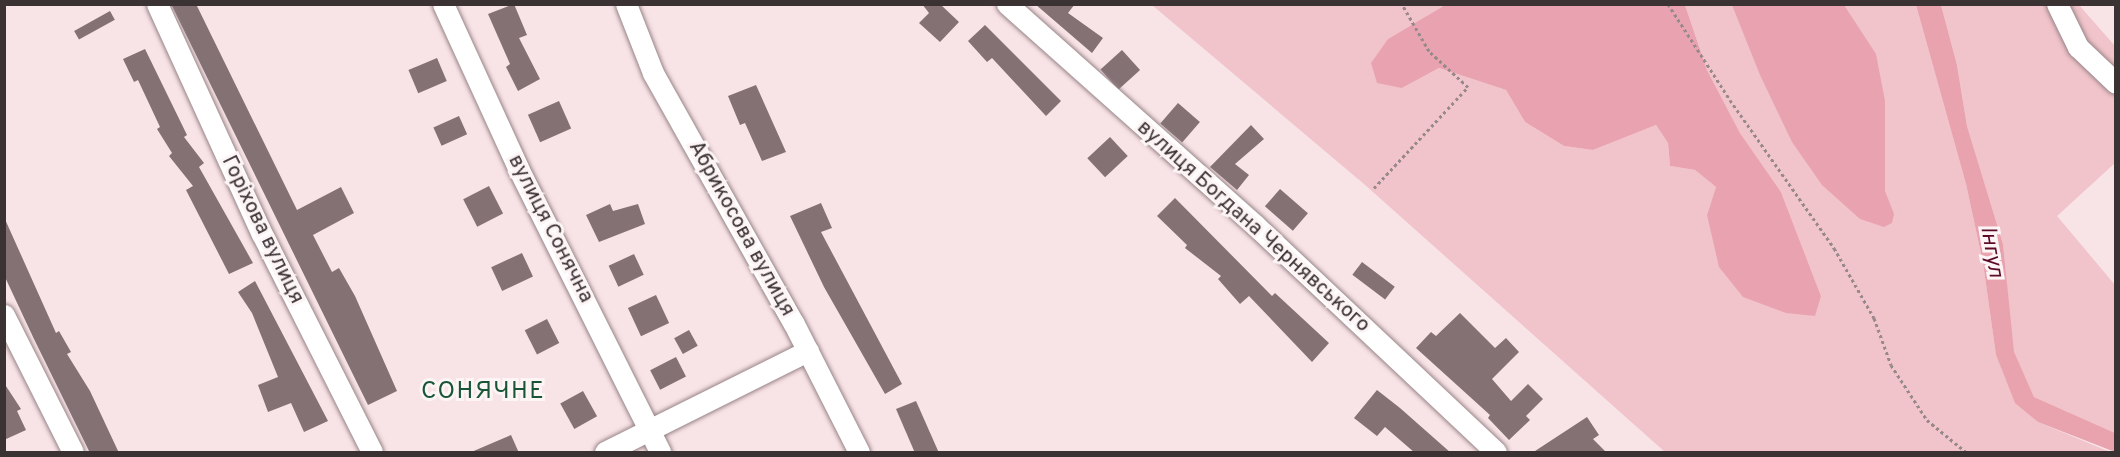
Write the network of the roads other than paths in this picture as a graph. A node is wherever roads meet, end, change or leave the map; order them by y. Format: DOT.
graph roads {
  1 [pos="157,4"];
  2 [pos="442,4"];
  3 [pos="626,4"];
  4 [pos="1007,4"];
  5 [pos="2057,4"];
  6 [pos="2115,83"];
  7 [pos="4,315"];
  8 [pos="808,351"];
  9 [pos="650,430"];
  10 [pos="73,453"];
  11 [pos="372,453"];
  12 [pos="605,453"];
  13 [pos="660,453"];
  14 [pos="859,453"];
  15 [pos="1496,453"];
  1 -- 11 [label="street, Горіхова вулиця"];
  2 -- 9 [label="street, вулиця Сонячна"];
  3 -- 8 [label="street, Абрикосова вулиця"];
  4 -- 15 [label="street, вулиця Богдана Чернявського"];
  5 -- 6 [label="street"];
  7 -- 10 [label="street"];
  8 -- 9 [label="street"];
  8 -- 14 [label="street, Абрикосова вулиця"];
  9 -- 12 [label="street"];
  9 -- 13 [label="street, вулиця Сонячна"];
}
